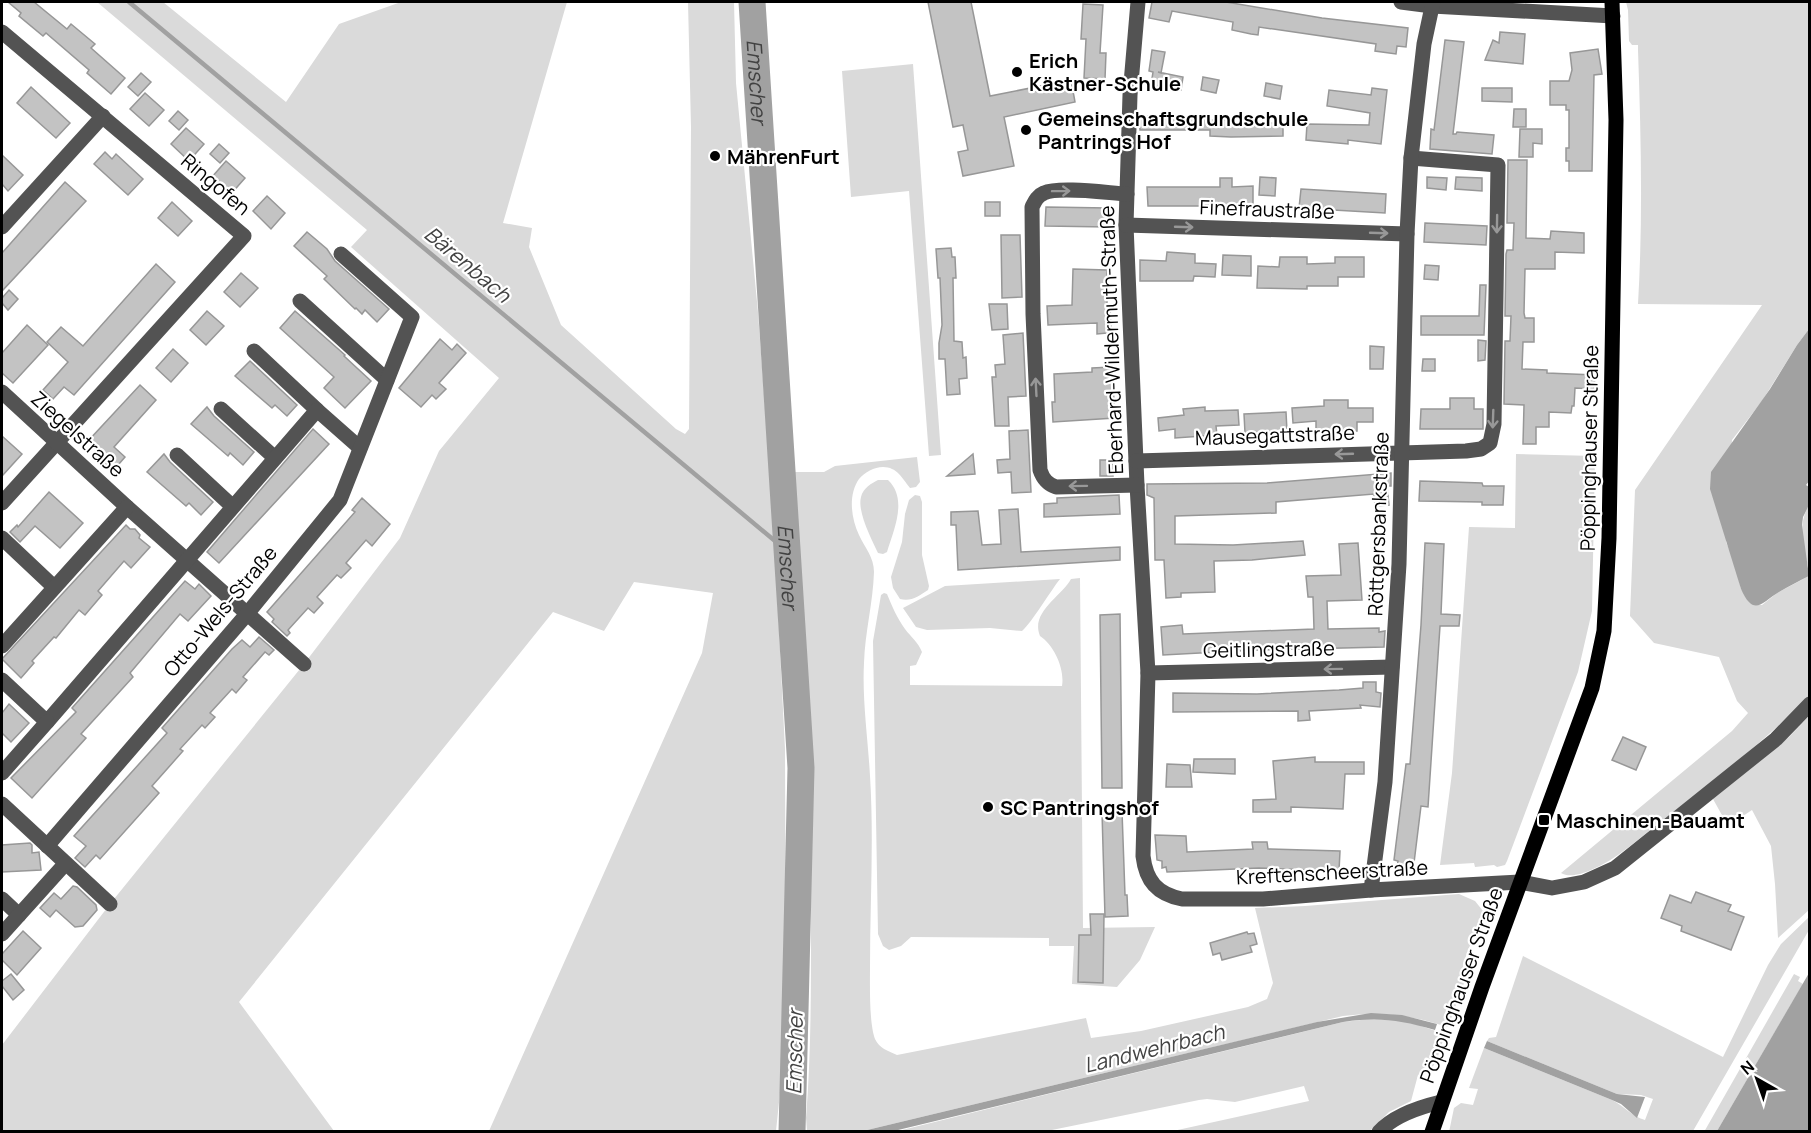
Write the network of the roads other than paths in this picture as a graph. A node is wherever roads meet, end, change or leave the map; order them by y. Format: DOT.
graph roads {
  1 [pos="1138,2"];
  2 [pos="1401,2"];
  3 [pos="1433,4"];
  4 [pos="1613,9"];
  5 [pos="2,32"];
  6 [pos="103,116"];
  7 [pos="1411,158"];
  8 [pos="1126,194"];
  9 [pos="1126,225"];
  10 [pos="2,227"];
  11 [pos="1407,234"];
  12 [pos="341,254"];
  13 [pos="300,301"];
  14 [pos="254,351"];
  15 [pos="387,380"];
  16 [pos="2,392"];
  17 [pos="221,408"];
  18 [pos="317,410"];
  19 [pos="57,444"];
  20 [pos="360,448"];
  21 [pos="1402,452"];
  22 [pos="177,455"];
  23 [pos="274,458"];
  24 [pos="1136,461"];
  25 [pos="1137,486"];
  26 [pos="2,504"];
  27 [pos="232,506"];
  28 [pos="127,507"];
  29 [pos="2,538"];
  30 [pos="187,561"];
  31 [pos="54,587"];
  32 [pos="247,614"];
  33 [pos="2,646"];
  34 [pos="304,664"];
  35 [pos="1392,667"];
  36 [pos="1148,673"];
  37 [pos="2,681"];
  38 [pos="1809,704"];
  39 [pos="46,722"];
  40 [pos="2,773"];
  41 [pos="2,804"];
  42 [pos="46,846"];
  43 [pos="65,864"];
  44 [pos="1150,881"];
  45 [pos="1520,882"];
  46 [pos="1371,890"];
  47 [pos="2,899"];
  48 [pos="110,904"];
  49 [pos="19,915"];
  50 [pos="2,934"];
  51 [pos="1441,1102"];
  52 [pos="1379,1131"];
  53 [pos="1432,1131"];
  1 -- 8 [label="street, Eberhard-Wildermuth-Straße"];
  2 -- 3 [label="street"];
  3 -- 4 [label="street"];
  3 -- 7 [label="street, Röttgersbankstraße"];
  4 -- 45 [label="main road, Pöppinghauser Straße"];
  5 -- 6 [label="street, Ringofen"];
  6 -- 10 [label="street"];
  6 -- 19 [label="street, Ringofen"];
  7 -- 11 [label="street, Röttgersbankstraße"];
  7 -- 21 [label="street, Mausegattstraße, one-way"];
  8 -- 9 [label="street, Eberhard-Wildermuth-Straße"];
  25 -- 8 [label="street, Eberhard-Wildermuth-Straße, one-way"];
  9 -- 11 [label="street, Finefraustraße, one-way"];
  9 -- 24 [label="street, Eberhard-Wildermuth-Straße"];
  11 -- 21 [label="street, Röttgersbankstraße"];
  12 -- 15 [label="street, Otto-Wels-Straße"];
  13 -- 15 [label="street"];
  14 -- 18 [label="street"];
  15 -- 20 [label="street, Otto-Wels-Straße"];
  16 -- 19 [label="street, Ziegelstraße"];
  17 -- 23 [label="street"];
  18 -- 20 [label="street"];
  18 -- 23 [label="street"];
  19 -- 26 [label="street"];
  19 -- 28 [label="street, Ziegelstraße"];
  20 -- 32 [label="street, Otto-Wels-Straße"];
  21 -- 24 [label="street, Mausegattstraße, one-way"];
  21 -- 35 [label="street, Röttgersbankstraße"];
  22 -- 27 [label="street"];
  23 -- 27 [label="street"];
  24 -- 25 [label="street, Eberhard-Wildermuth-Straße"];
  25 -- 36 [label="street, Eberhard-Wildermuth-Straße"];
  27 -- 30 [label="street"];
  28 -- 30 [label="street, Ziegelstraße"];
  28 -- 31 [label="street, Ziegelstraße"];
  29 -- 31 [label="street"];
  30 -- 32 [label="street, Ziegelstraße"];
  30 -- 39 [label="street"];
  31 -- 33 [label="street, Ziegelstraße"];
  32 -- 34 [label="street, Ziegelstraße"];
  32 -- 42 [label="street, Otto-Wels-Straße"];
  35 -- 36 [label="street, Geitlingstraße, one-way"];
  35 -- 46 [label="street, Röttgersbankstraße"];
  36 -- 44 [label="street, Eberhard-Wildermuth-Straße"];
  37 -- 39 [label="street"];
  38 -- 45 [label="street, Pöppinghauser Straße"];
  39 -- 40 [label="street"];
  41 -- 42 [label="street"];
  42 -- 43 [label="street"];
  43 -- 48 [label="street"];
  43 -- 49 [label="street"];
  44 -- 46 [label="street, Kreftenscheerstraße"];
  45 -- 46 [label="street, Kreftenscheerstraße"];
  45 -- 51 [label="main road, Pöppinghauser Straße"];
  47 -- 49 [label="street"];
  49 -- 50 [label="street"];
  51 -- 52 [label="street, Pöppinghauser Straße"];
  51 -- 53 [label="main road, Pöppinghauser Straße"];
}
